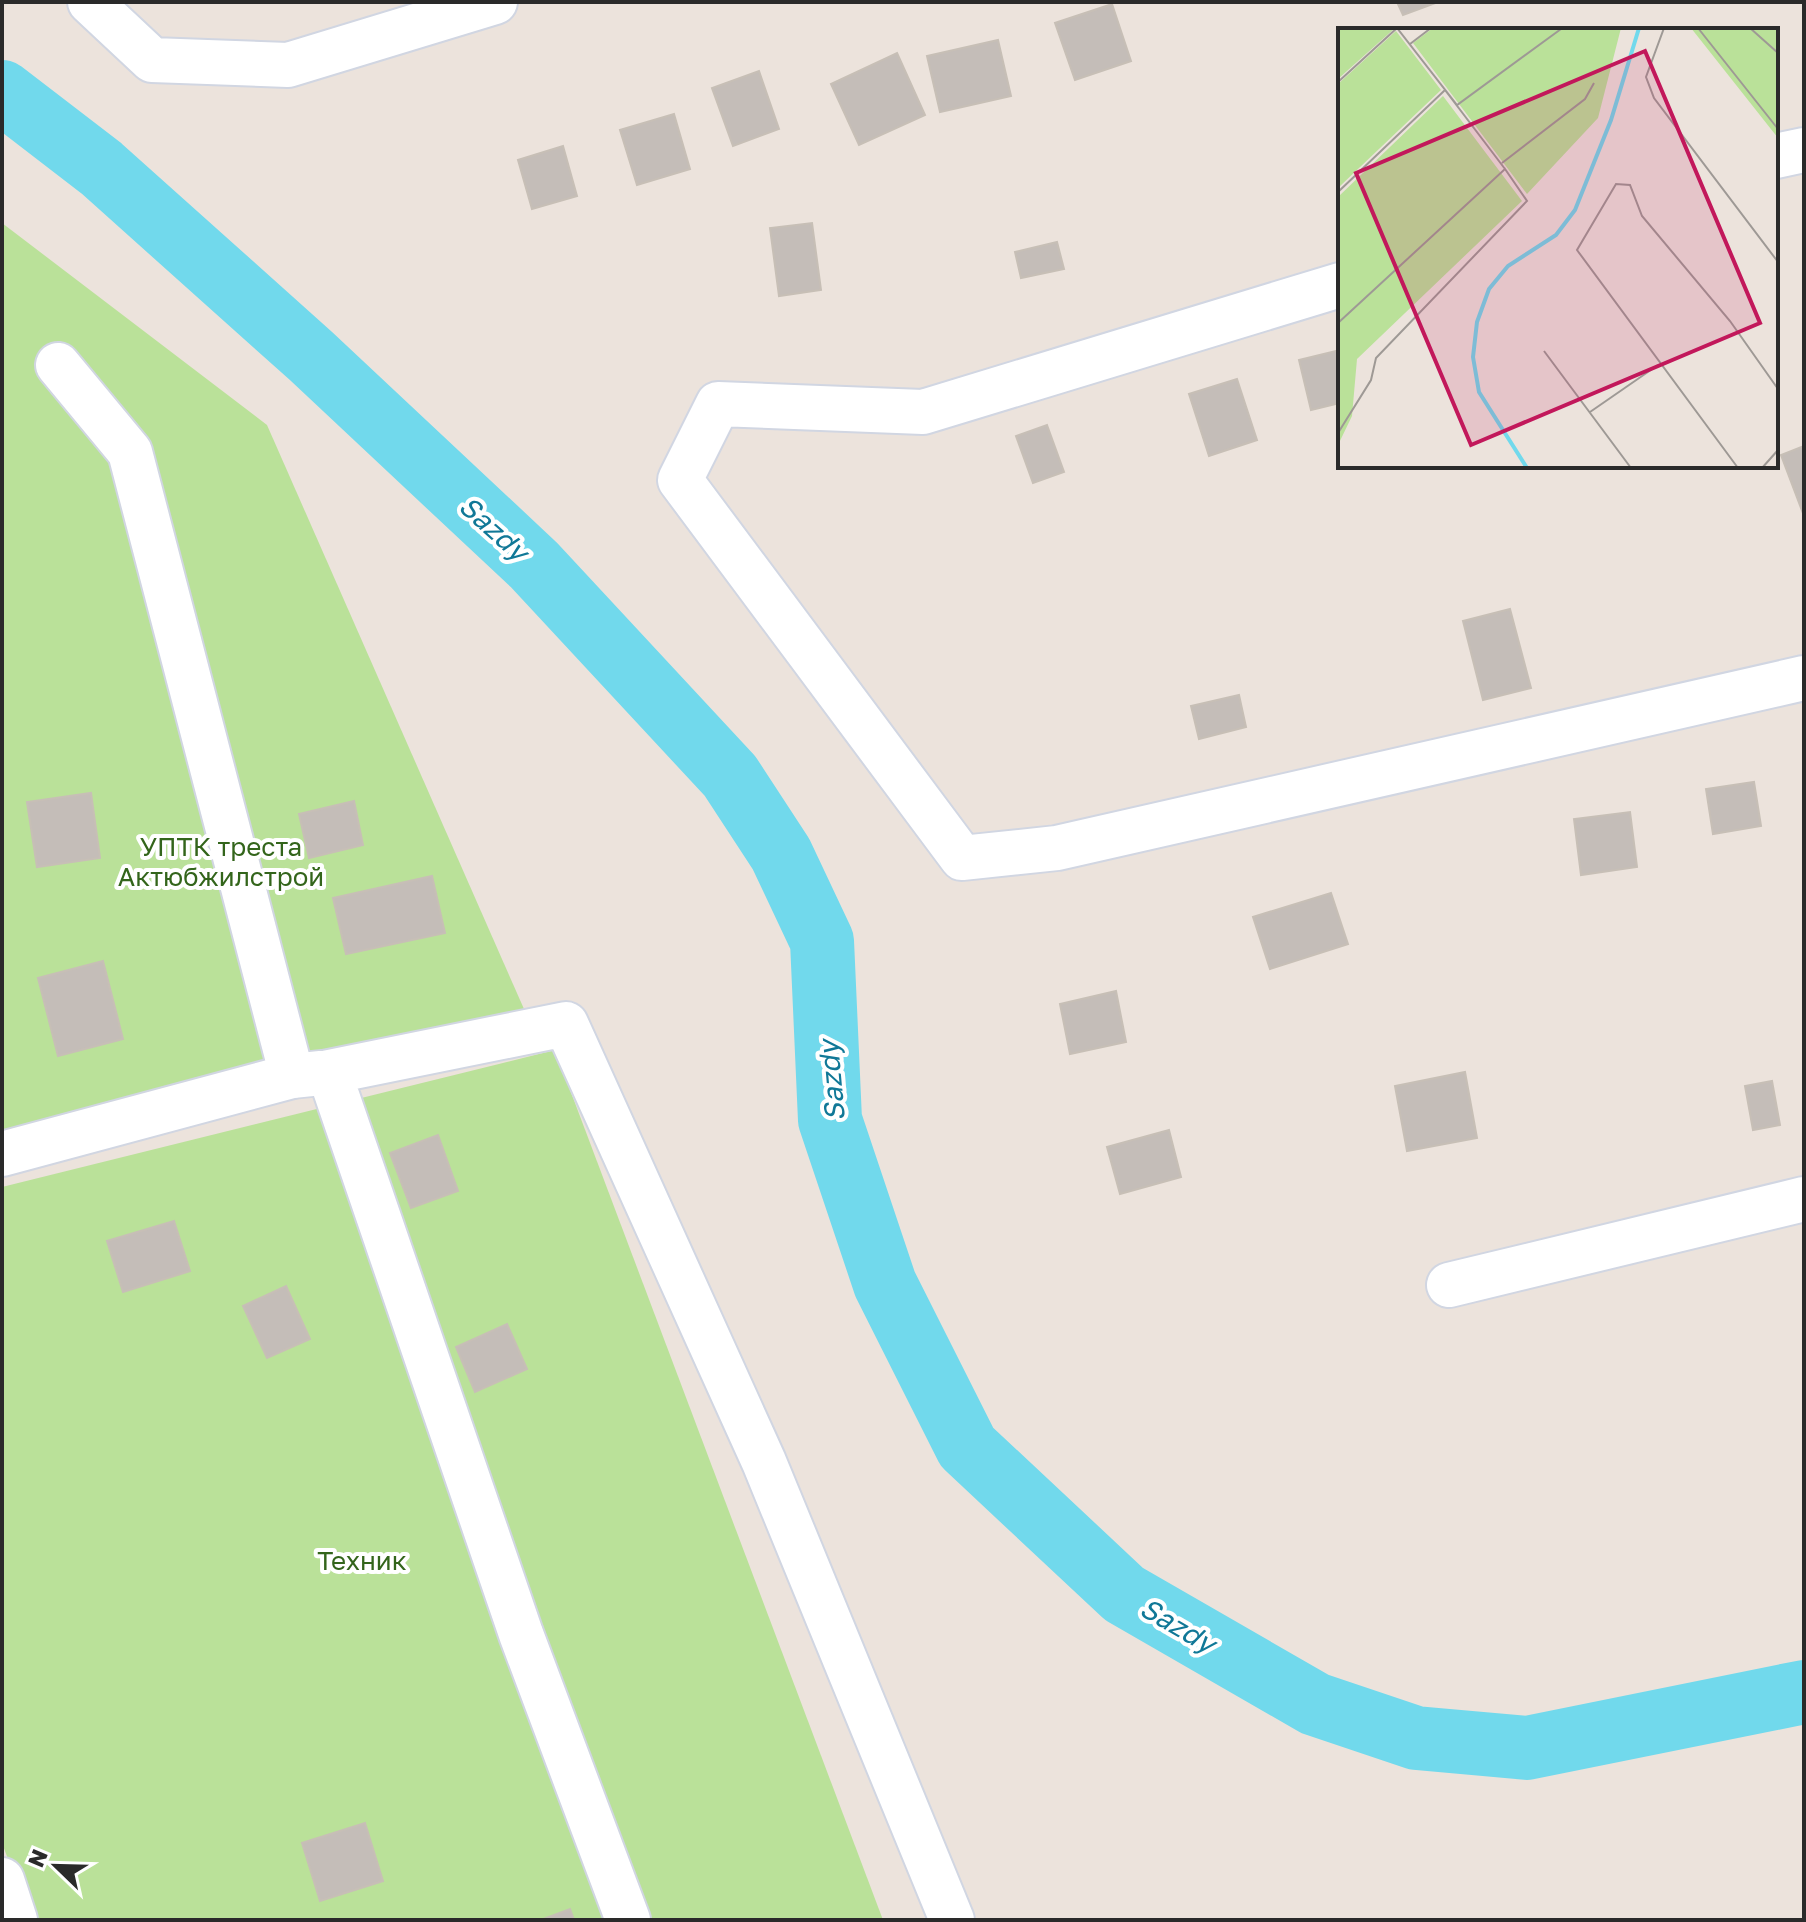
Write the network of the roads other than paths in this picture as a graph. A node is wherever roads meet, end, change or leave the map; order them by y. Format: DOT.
graph roads {
  1 [pos="90,2"];
  2 [pos="495,2"];
  3 [pos="1804,150"];
  4 [pos="1778,156"];
  5 [pos="1338,286"];
  6 [pos="58,365"];
  7 [pos="1803,686"];
  8 [pos="311,1074"];
  9 [pos="2,1154"];
  10 [pos="1804,1199"];
  11 [pos="1449,1285"];
  12 [pos="2,1880"];
  13 [pos="15,1920"];
  14 [pos="628,1920"];
  15 [pos="952,1920"];
  1 -- 2 [label="lane"];
  3 -- 4 [label="lane"];
  5 -- 7 [label="lane"];
  6 -- 8 [label="lane"];
  8 -- 9 [label="lane"];
  8 -- 14 [label="lane"];
  8 -- 15 [label="lane"];
  10 -- 11 [label="lane"];
  12 -- 13 [label="lane"];
}
